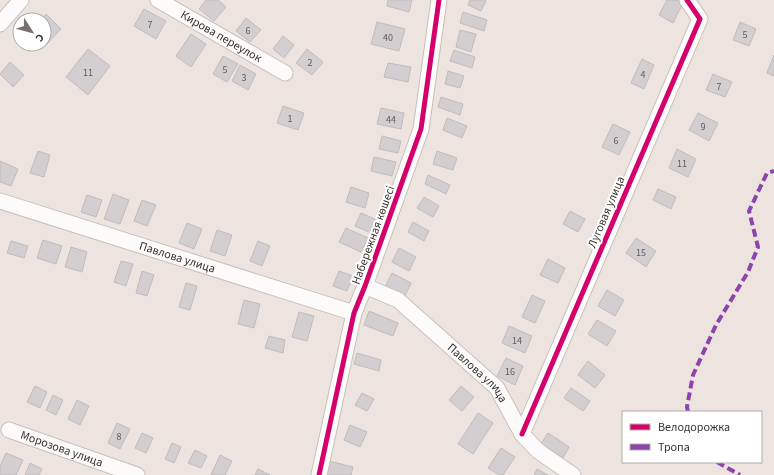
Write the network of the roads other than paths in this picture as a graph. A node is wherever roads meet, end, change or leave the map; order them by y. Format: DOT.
graph roads {
  1 [pos="21,0"];
  2 [pos="158,0"];
  3 [pos="439,0"];
  4 [pos="686,0"];
  5 [pos="0,24"];
  6 [pos="285,73"];
  7 [pos="0,201"];
  8 [pos="366,286"];
  9 [pos="354,313"];
  10 [pos="9,430"];
  11 [pos="522,434"];
  12 [pos="137,475"];
  13 [pos="319,475"];
  14 [pos="573,475"];
  1 -- 5 [label="street"];
  2 -- 6 [label="street, Кирова переулок"];
  3 -- 8 [label="street, Набережная көшесі"];
  4 -- 11 [label="street, Луговая улица"];
  7 -- 9 [label="street, Павлова улица"];
  8 -- 9 [label="street, Набережная көшесі"];
  8 -- 11 [label="street, Павлова улица"];
  9 -- 13 [label="street, Набережная көшесі"];
  10 -- 12 [label="street, Морозова улица"];
  11 -- 14 [label="street, Павлова улица"];
}
